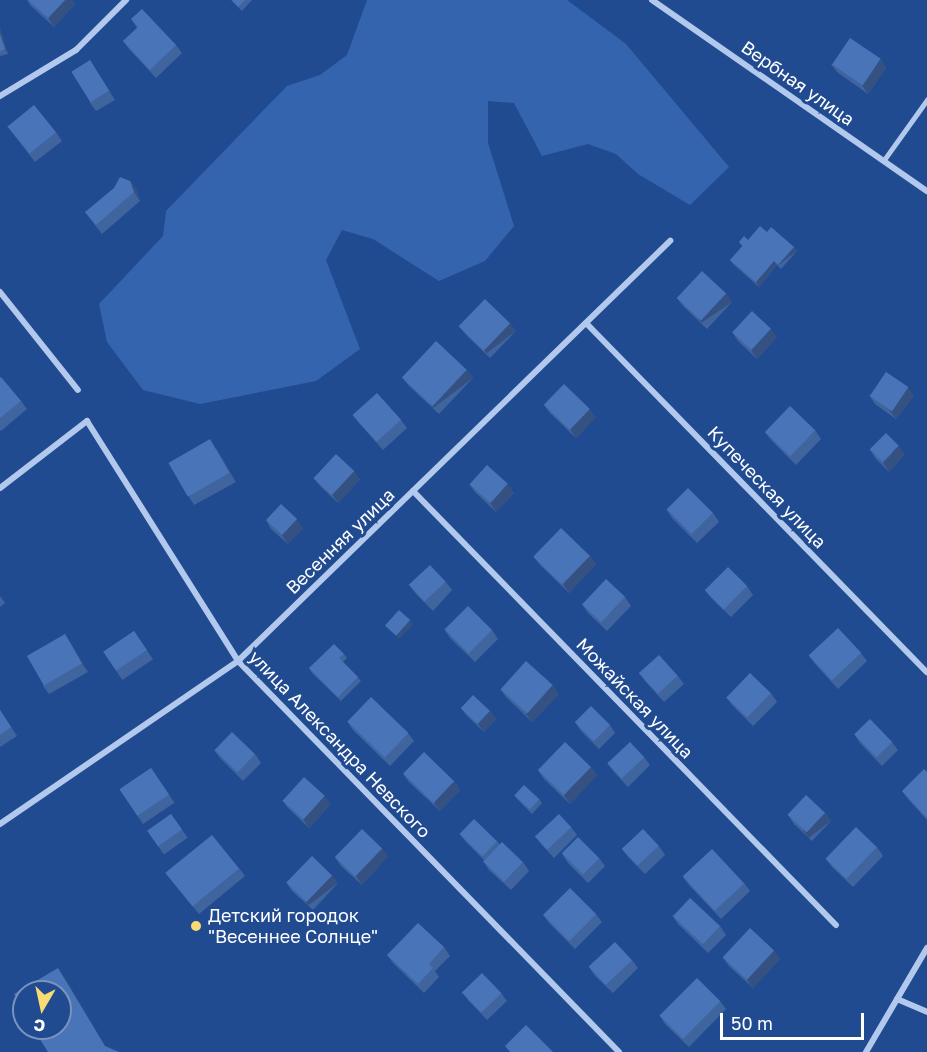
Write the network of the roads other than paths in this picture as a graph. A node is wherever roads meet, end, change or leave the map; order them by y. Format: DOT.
graph roads {
  1 [pos="126,0"];
  2 [pos="652,0"];
  3 [pos="0,96"];
  4 [pos="927,100"];
  5 [pos="884,160"];
  6 [pos="927,191"];
  7 [pos="670,241"];
  8 [pos="0,292"];
  9 [pos="586,323"];
  10 [pos="78,390"];
  11 [pos="0,488"];
  12 [pos="413,491"];
  13 [pos="238,661"];
  14 [pos="927,672"];
  15 [pos="0,824"];
  16 [pos="836,925"];
  17 [pos="927,948"];
  18 [pos="897,999"];
  19 [pos="927,1012"];
  20 [pos="619,1052"];
  21 [pos="866,1052"];
  1 -- 3 [label="street"];
  2 -- 5 [label="street, Вербная улица"];
  4 -- 5 [label="lane"];
  5 -- 6 [label="street, Вербная улица"];
  7 -- 9 [label="street, Весенняя улица"];
  8 -- 10 [label="street"];
  9 -- 12 [label="street, Весенняя улица"];
  9 -- 14 [label="street, Купеческая улица"];
  11 -- 13 [label="street, улица Александра Невского"];
  12 -- 13 [label="street, Весенняя улица"];
  12 -- 16 [label="street, Можайская улица"];
  13 -- 15 [label="street, Весенняя улица"];
  13 -- 20 [label="street, улица Александра Невского"];
  17 -- 18 [label="street"];
  18 -- 19 [label="street"];
  18 -- 21 [label="street"];
}
